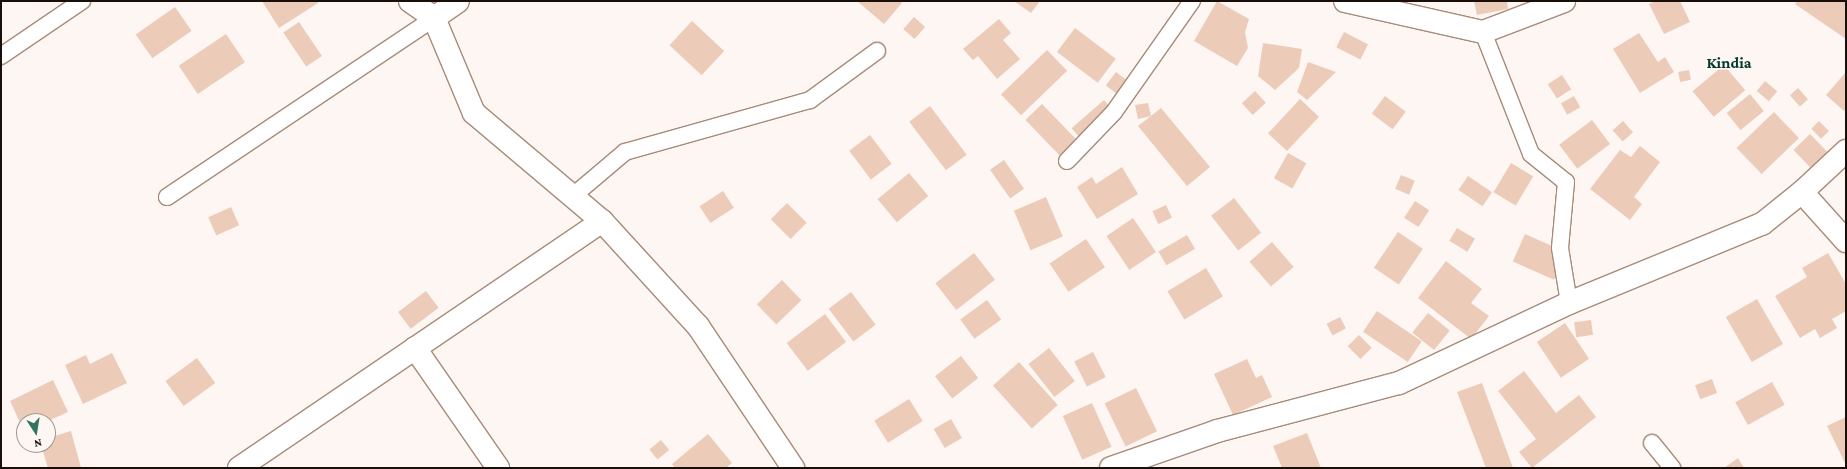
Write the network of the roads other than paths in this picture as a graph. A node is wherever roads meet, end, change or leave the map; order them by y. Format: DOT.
graph roads {
  1 [pos="82,1"];
  2 [pos="410,1"];
  3 [pos="458,1"];
  4 [pos="1192,1"];
  5 [pos="1345,1"];
  6 [pos="1564,1"];
  7 [pos="434,18"];
  8 [pos="1483,32"];
  9 [pos="877,51"];
  10 [pos="1,56"];
  11 [pos="1846,152"];
  12 [pos="1067,161"];
  13 [pos="1802,192"];
  14 [pos="573,196"];
  15 [pos="168,197"];
  16 [pos="602,221"];
  17 [pos="1846,241"];
  18 [pos="1569,303"];
  19 [pos="415,348"];
  20 [pos="1652,443"];
  21 [pos="239,468"];
  22 [pos="498,468"];
  23 [pos="793,468"];
  24 [pos="1111,468"];
  25 [pos="1672,468"];
  1 -- 10 [label="lane"];
  2 -- 7 [label="street"];
  3 -- 7 [label="street"];
  4 -- 12 [label="lane"];
  5 -- 8 [label="street"];
  6 -- 8 [label="street"];
  7 -- 14 [label="street"];
  7 -- 15 [label="lane"];
  8 -- 18 [label="lane"];
  9 -- 14 [label="lane"];
  11 -- 13 [label="street"];
  13 -- 17 [label="street"];
  13 -- 18 [label="street"];
  14 -- 16 [label="street"];
  16 -- 19 [label="street"];
  16 -- 23 [label="street"];
  18 -- 24 [label="street"];
  19 -- 21 [label="street"];
  19 -- 22 [label="street"];
  20 -- 25 [label="lane"];
}
